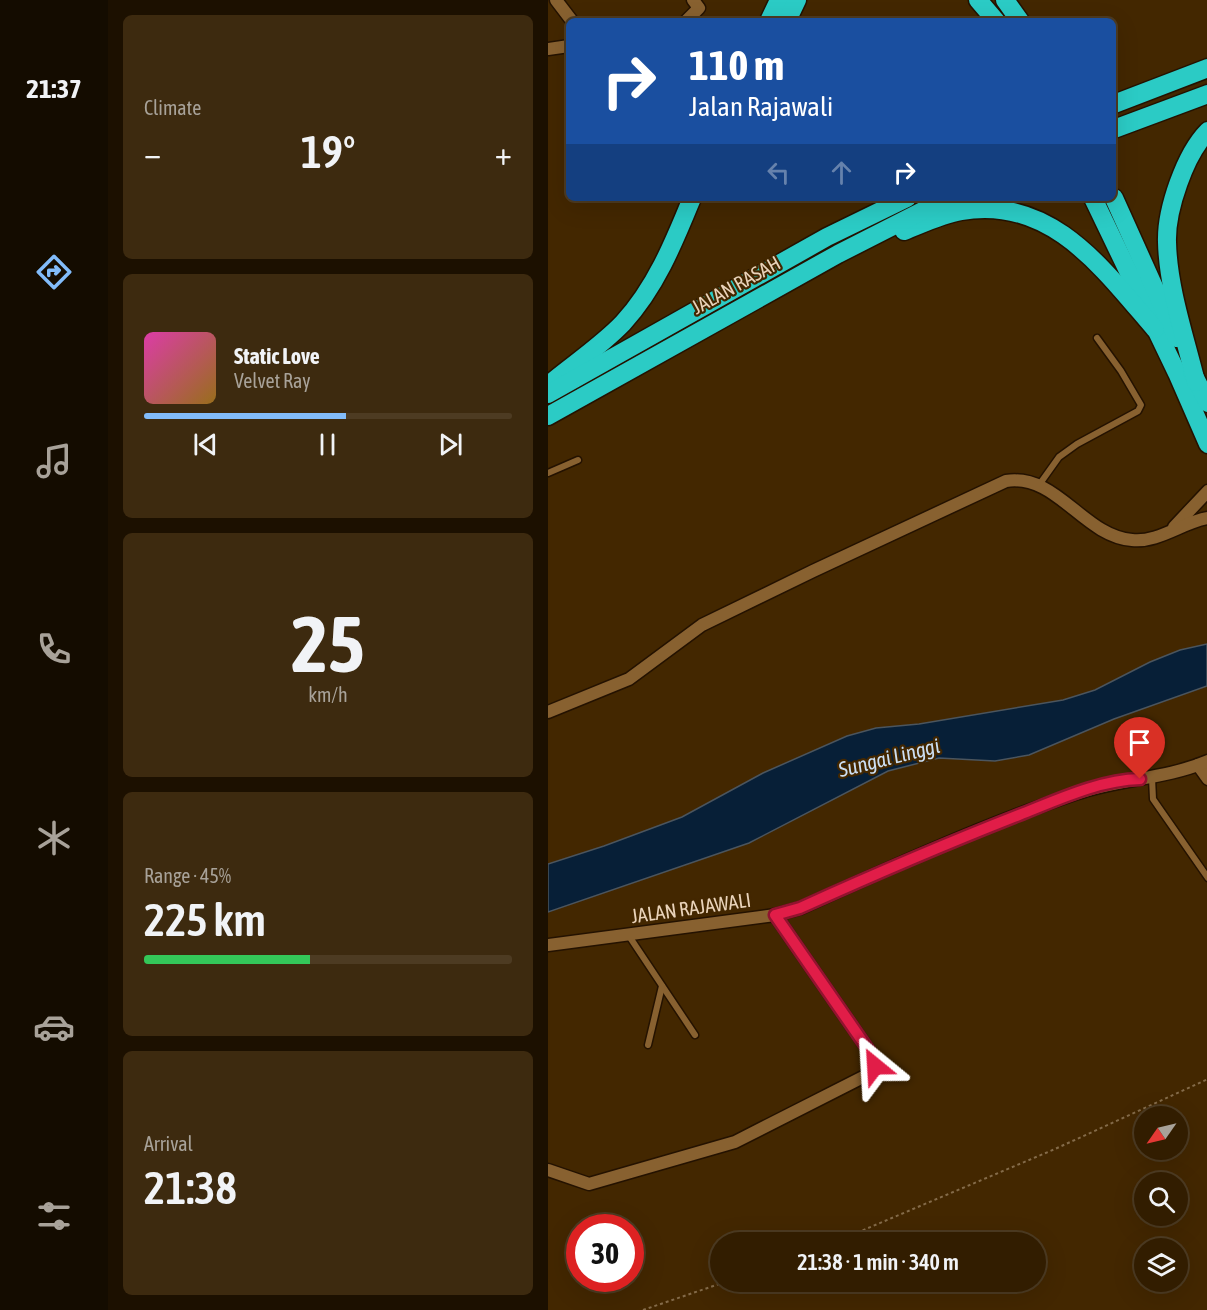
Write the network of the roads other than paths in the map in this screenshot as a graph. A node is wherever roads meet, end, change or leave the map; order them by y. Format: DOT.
graph roads {
  1 [pos="556,0"];
  2 [pos="779,0"];
  3 [pos="797,0"];
  4 [pos="978,0"];
  5 [pos="1005,0"];
  6 [pos="698,3"];
  7 [pos="570,18"];
  8 [pos="688,18"];
  9 [pos="770,18"];
  10 [pos="788,18"];
  11 [pos="993,18"];
  12 [pos="1018,18"];
  13 [pos="566,46"];
  14 [pos="548,49"];
  15 [pos="1208,68"];
  16 [pos="1208,94"];
  17 [pos="1116,103"];
  18 [pos="1116,128"];
  19 [pos="1208,131"];
  20 [pos="691,201"];
  21 [pos="901,201"];
  22 [pos="942,201"];
  23 [pos="1094,201"];
  24 [pos="1115,201"];
  25 [pos="838,254"];
  26 [pos="1155,329"];
  27 [pos="1097,338"];
  28 [pos="1196,382"];
  29 [pos="548,385"];
  30 [pos="548,394"];
  31 [pos="1208,403"];
  32 [pos="548,416"];
  33 [pos="1208,444"];
  34 [pos="578,460"];
  35 [pos="548,473"];
  36 [pos="1039,485"];
  37 [pos="1208,491"];
  38 [pos="1208,518"];
  39 [pos="1174,528"];
  40 [pos="548,712"];
  41 [pos="1203,763"];
  42 [pos="1152,778"];
  43 [pos="1208,779"];
  44 [pos="1208,878"];
  45 [pos="775,915"];
  46 [pos="629,936"];
  47 [pos="548,945"];
  48 [pos="662,986"];
  49 [pos="695,1035"];
  50 [pos="648,1045"];
  51 [pos="548,1170"];
  1 -- 7 [label="street"];
  2 -- 9 [label="highway"];
  3 -- 10 [label="highway"];
  4 -- 11 [label="highway"];
  5 -- 12 [label="highway"];
  6 -- 8 [label="street"];
  13 -- 14 [label="street"];
  15 -- 17 [label="highway"];
  16 -- 18 [label="highway"];
  19 -- 28 [label="highway"];
  20 -- 29 [label="highway"];
  21 -- 30 [label="highway, JALAN RASAH"];
  22 -- 25 [label="highway, JALAN RASAH"];
  23 -- 26 [label="highway"];
  24 -- 28 [label="highway"];
  25 -- 26 [label="highway"];
  25 -- 32 [label="highway, JALAN RASAH"];
  26 -- 33 [label="highway"];
  27 -- 36 [label="lane"];
  28 -- 31 [label="highway"];
  34 -- 35 [label="lane"];
  36 -- 39 [label="street"];
  36 -- 40 [label="street"];
  37 -- 39 [label="street"];
  38 -- 39 [label="street"];
  41 -- 42 [label="street, JALAN RAJAWALI"];
  41 -- 43 [label="street"];
  42 -- 44 [label="lane"];
  42 -- 45 [label="street, JALAN RAJAWALI"];
  45 -- 46 [label="street, JALAN RAJAWALI"];
  45 -- 51 [label="street"];
  46 -- 47 [label="street, JALAN RAJAWALI"];
  46 -- 48 [label="lane"];
  48 -- 49 [label="lane"];
  48 -- 50 [label="lane"];
}
